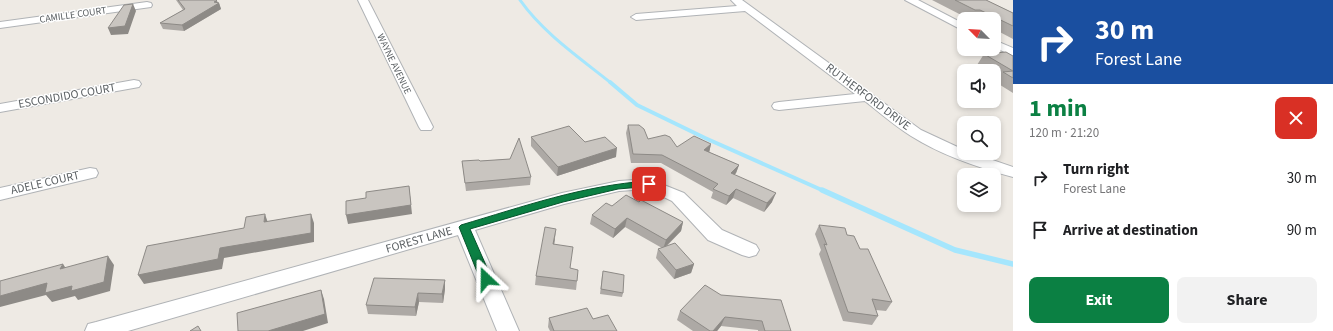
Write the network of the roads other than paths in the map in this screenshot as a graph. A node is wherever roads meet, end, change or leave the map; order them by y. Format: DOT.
graph roads {
  1 [pos="363,0"];
  2 [pos="736,0"];
  3 [pos="910,0"];
  4 [pos="147,5"];
  5 [pos="747,8"];
  6 [pos="636,17"];
  7 [pos="957,24"];
  8 [pos="0,25"];
  9 [pos="1001,46"];
  10 [pos="1013,52"];
  11 [pos="134,84"];
  12 [pos="869,97"];
  13 [pos="779,106"];
  14 [pos="0,108"];
  15 [pos="426,127"];
  16 [pos="1013,172"];
  17 [pos="90,173"];
  18 [pos="0,194"];
  19 [pos="464,227"];
  20 [pos="750,250"];
  21 [pos="96,331"];
  22 [pos="508,331"];
  1 -- 15 [label="street, WAYNE AVENUE"];
  2 -- 5 [label="street, RUTHERFORD DRIVE"];
  3 -- 7 [label="street"];
  4 -- 8 [label="street, CAMILLE COURT"];
  5 -- 6 [label="street"];
  5 -- 12 [label="street, RUTHERFORD DRIVE"];
  9 -- 10 [label="street"];
  11 -- 14 [label="street, ESCONDIDO COURT"];
  12 -- 13 [label="street"];
  12 -- 16 [label="street, RUTHERFORD DRIVE"];
  17 -- 18 [label="street, ADELE COURT"];
  19 -- 20 [label="street, FOREST LANE"];
  19 -- 21 [label="street, FOREST LANE"];
  19 -- 22 [label="street"];
}
